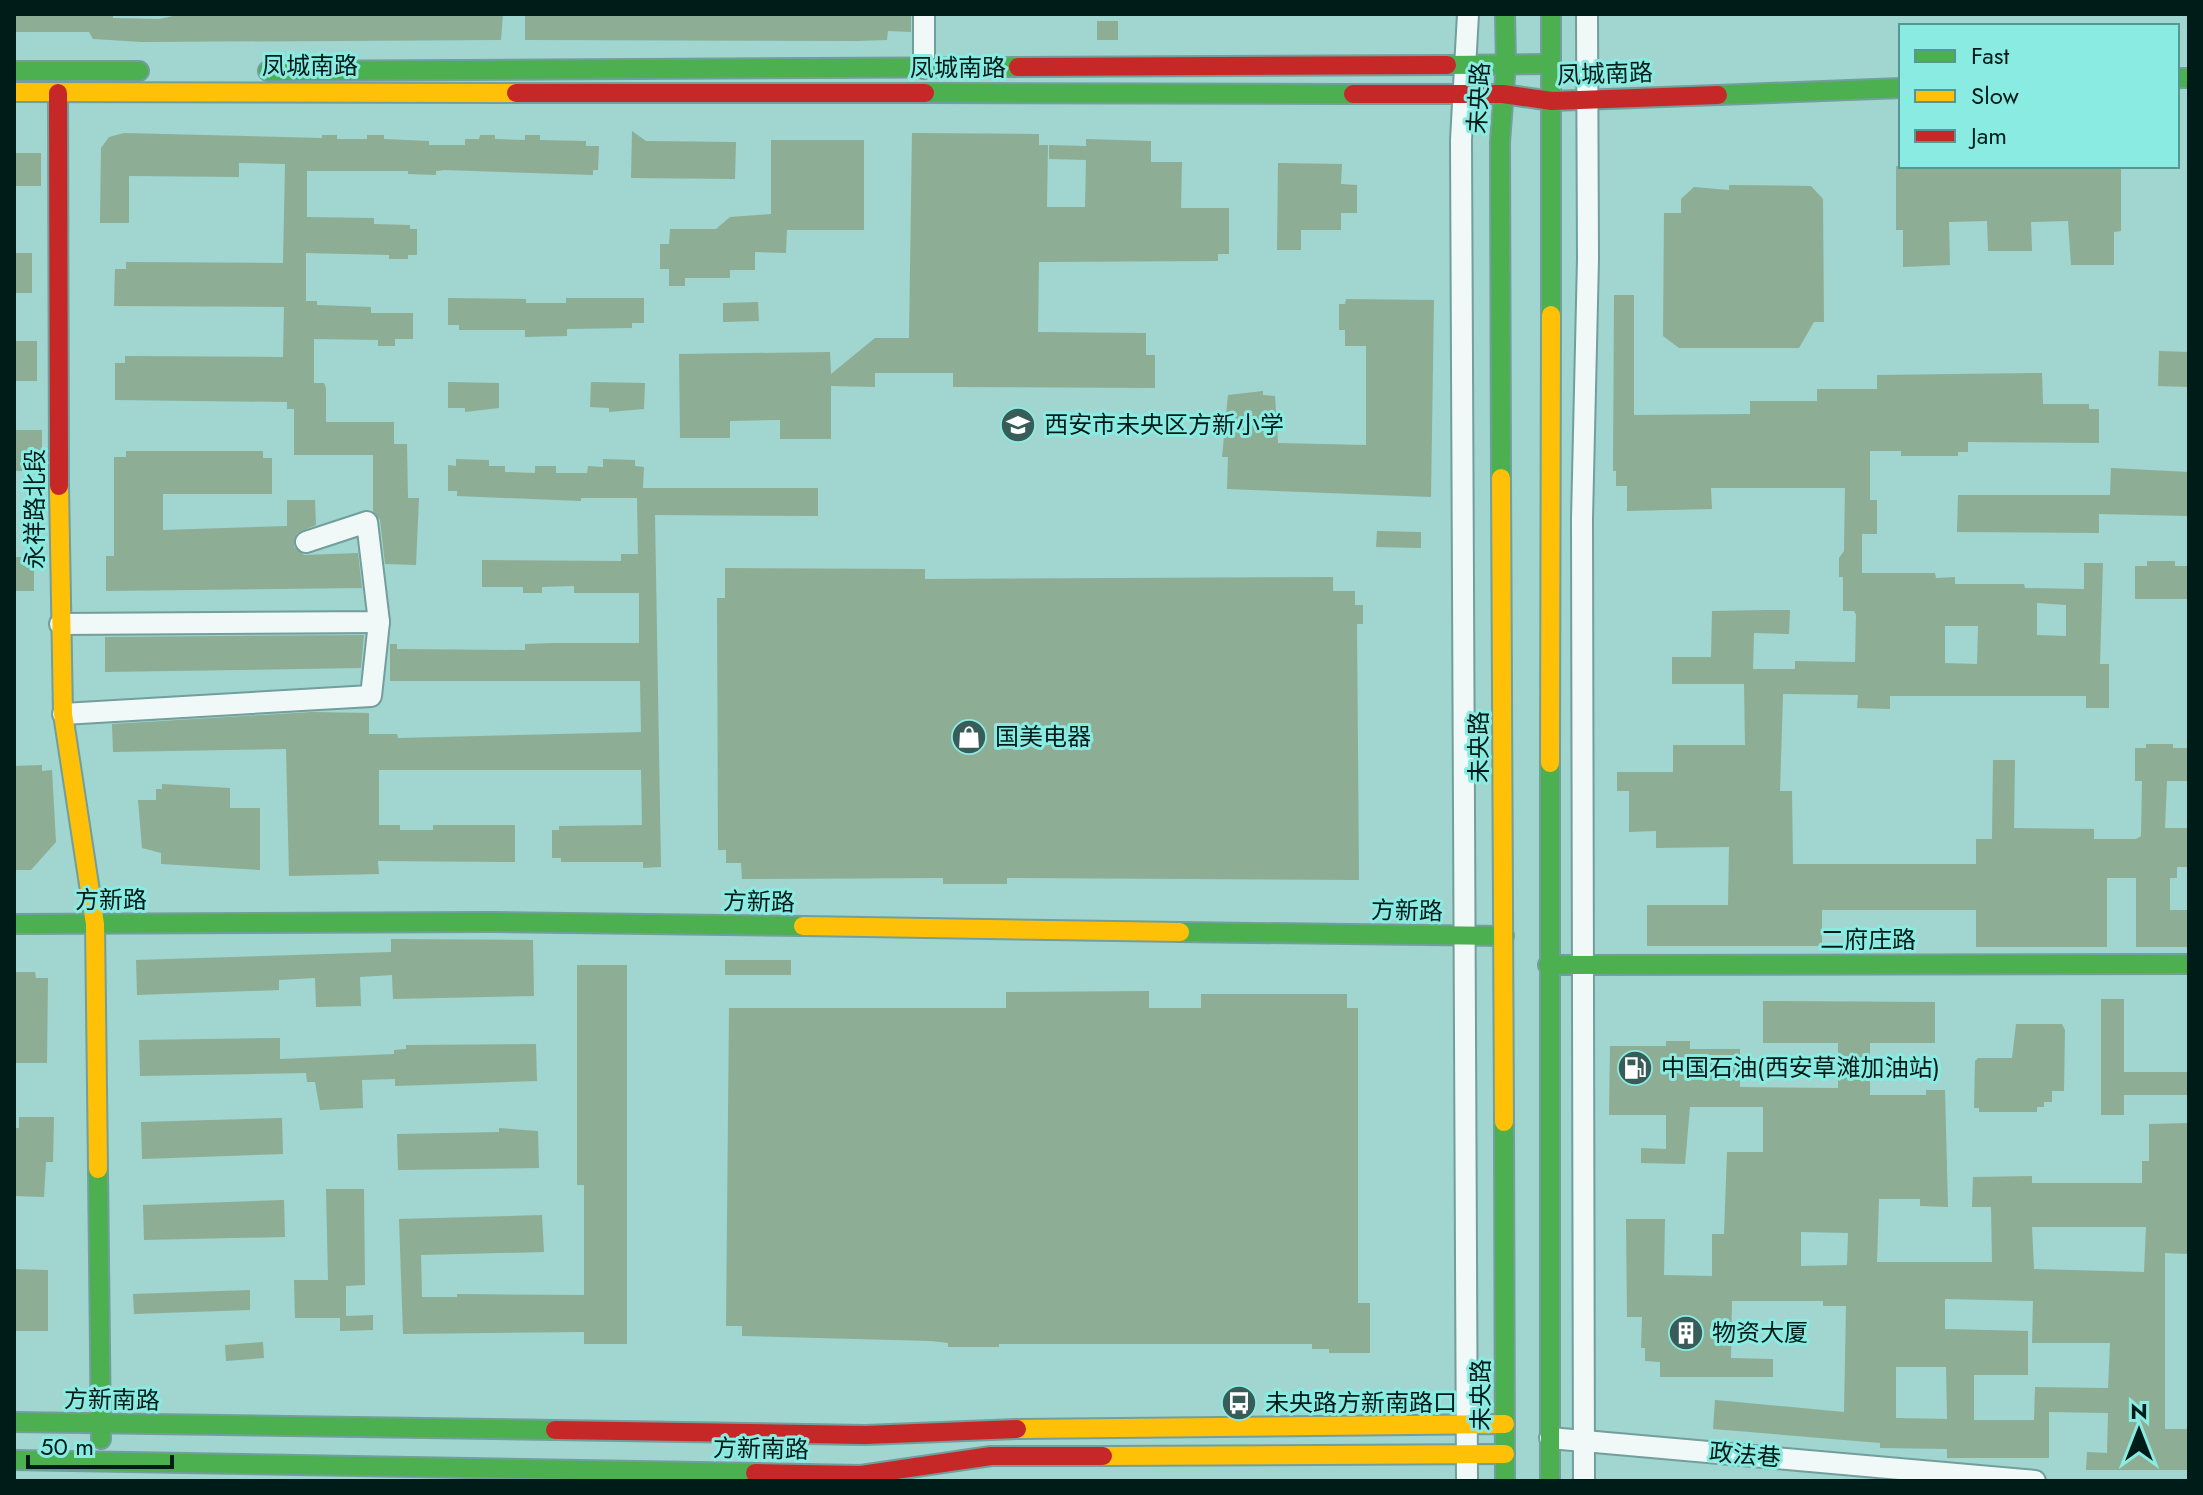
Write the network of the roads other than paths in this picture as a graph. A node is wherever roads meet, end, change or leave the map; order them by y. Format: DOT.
graph roads {
  1 [pos="924,14"];
  2 [pos="1468,14"];
  3 [pos="1505,14"];
  4 [pos="1551,14"];
  5 [pos="1587,14"];
  6 [pos="1466,64"];
  7 [pos="1506,64"];
  8 [pos="1551,64"];
  9 [pos="924,68"];
  10 [pos="14,71"];
  11 [pos="162,71"];
  12 [pos="242,71"];
  13 [pos="1899,88"];
  14 [pos="14,92"];
  15 [pos="58,93"];
  16 [pos="1464,94"];
  17 [pos="1503,94"];
  18 [pos="1588,100"];
  19 [pos="1552,101"];
  20 [pos="306,542"];
  21 [pos="379,622"];
  22 [pos="60,624"];
  23 [pos="63,714"];
  24 [pos="14,924"];
  25 [pos="95,924"];
  26 [pos="1465,936"];
  27 [pos="1504,936"];
  28 [pos="2189,964"];
  29 [pos="1548,965"];
  30 [pos="1583,965"];
  31 [pos="14,1422"];
  32 [pos="101,1424"];
  33 [pos="1467,1424"];
  34 [pos="1505,1424"];
  35 [pos="1550,1438"];
  36 [pos="1584,1441"];
  37 [pos="1467,1454"];
  38 [pos="1505,1454"];
  39 [pos="14,1460"];
  40 [pos="101,1460"];
  41 [pos="1467,1481"];
  42 [pos="1505,1481"];
  43 [pos="1550,1481"];
  44 [pos="1584,1481"];
  45 [pos="2035,1481"];
  1 -- 9 [label="street"];
  2 -- 6 [label="street"];
  3 -- 7 [label="street, 未央路"];
  4 -- 8 [label="street"];
  5 -- 18 [label="street"];
  6 -- 7 [label="street, 凤城南路"];
  6 -- 9 [label="street, 凤城南路"];
  6 -- 16 [label="street"];
  7 -- 8 [label="street, 凤城南路"];
  7 -- 17 [label="street, 未央路"];
  8 -- 19 [label="street"];
  9 -- 12 [label="street, 凤城南路"];
  10 -- 11 [label="street"];
  13 -- 18 [label="street, 凤城南路"];
  14 -- 15 [label="street, 凤城南路"];
  15 -- 16 [label="street, 凤城南路"];
  15 -- 22 [label="street, 永祥路北段"];
  16 -- 17 [label="street, 凤城南路"];
  16 -- 26 [label="street"];
  17 -- 19 [label="street, 凤城南路"];
  17 -- 27 [label="street, 未央路"];
  18 -- 19 [label="street, 凤城南路"];
  18 -- 30 [label="street"];
  19 -- 29 [label="street"];
  20 -- 21 [label="street"];
  21 -- 22 [label="street"];
  21 -- 23 [label="street"];
  22 -- 23 [label="street, 永祥路北段"];
  23 -- 25 [label="street, 永祥路北段"];
  24 -- 25 [label="street, 方新路"];
  25 -- 26 [label="street, 方新路"];
  25 -- 32 [label="street, 永祥路北段"];
  26 -- 27 [label="street, 方新路"];
  26 -- 33 [label="street"];
  27 -- 34 [label="street, 未央路"];
  28 -- 30 [label="street, 二府庄路"];
  29 -- 30 [label="street, 二府庄路"];
  29 -- 35 [label="street"];
  30 -- 36 [label="street"];
  31 -- 32 [label="street, 方新南路"];
  32 -- 33 [label="street, 方新南路"];
  32 -- 40 [label="street, 永祥路北段"];
  33 -- 34 [label="street, 方新南路"];
  33 -- 37 [label="street"];
  34 -- 38 [label="street, 未央路"];
  35 -- 36 [label="street, 政法巷"];
  35 -- 43 [label="street"];
  36 -- 44 [label="street"];
  36 -- 45 [label="street, 政法巷"];
  37 -- 38 [label="street, 方新南路"];
  37 -- 40 [label="street, 方新南路"];
  37 -- 41 [label="street"];
  38 -- 42 [label="street, 未央路"];
  39 -- 40 [label="street, 方新南路"];
}
